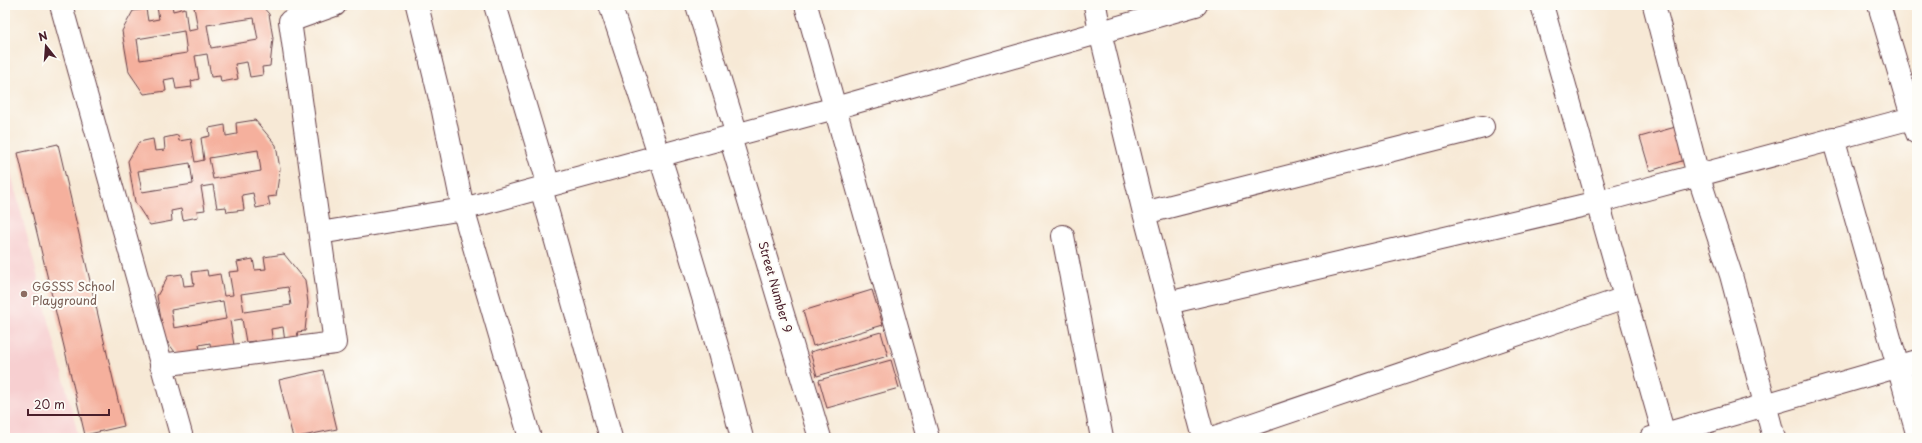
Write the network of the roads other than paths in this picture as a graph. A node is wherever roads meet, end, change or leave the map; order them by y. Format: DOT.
graph roads {
  1 [pos="61,5"];
  2 [pos="335,5"];
  3 [pos="417,5"];
  4 [pos="495,5"];
  5 [pos="610,5"];
  6 [pos="697,5"];
  7 [pos="1095,5"];
  8 [pos="1196,5"];
  9 [pos="1542,5"];
  10 [pos="1654,5"];
  11 [pos="1879,5"];
  12 [pos="811,6"];
  13 [pos="1100,32"];
  14 [pos="835,108"];
  15 [pos="1915,126"];
  16 [pos="1483,127"];
  17 [pos="734,136"];
  18 [pos="1833,138"];
  19 [pos="661,156"];
  20 [pos="1698,175"];
  21 [pos="545,187"];
  22 [pos="1598,202"];
  23 [pos="463,209"];
  24 [pos="1144,213"];
  25 [pos="320,233"];
  26 [pos="1063,236"];
  27 [pos="1625,298"];
  28 [pos="1168,303"];
  29 [pos="1908,364"];
  30 [pos="161,365"];
  31 [pos="1766,405"];
  32 [pos="1917,433"];
  33 [pos="1660,437"];
  34 [pos="182,438"];
  35 [pos="530,438"];
  36 [pos="611,438"];
  37 [pos="742,438"];
  38 [pos="820,438"];
  39 [pos="928,438"];
  40 [pos="1102,438"];
  41 [pos="1204,438"];
  42 [pos="1212,438"];
  43 [pos="1774,438"];
  1 -- 30 [label="street"];
  2 -- 25 [label="street"];
  3 -- 23 [label="street"];
  4 -- 21 [label="street"];
  5 -- 19 [label="street"];
  6 -- 17 [label="street, Street Number 9"];
  7 -- 13 [label="street"];
  8 -- 13 [label="street"];
  9 -- 22 [label="street"];
  10 -- 20 [label="street"];
  11 -- 15 [label="street"];
  12 -- 14 [label="street"];
  13 -- 14 [label="street"];
  13 -- 24 [label="street"];
  14 -- 17 [label="street"];
  14 -- 39 [label="street"];
  15 -- 18 [label="street"];
  16 -- 24 [label="street"];
  17 -- 19 [label="street"];
  17 -- 38 [label="street, Street Number 9"];
  18 -- 20 [label="street"];
  18 -- 29 [label="street"];
  19 -- 21 [label="street"];
  19 -- 37 [label="street"];
  20 -- 22 [label="street"];
  20 -- 31 [label="street"];
  21 -- 23 [label="street"];
  21 -- 36 [label="street"];
  22 -- 27 [label="street"];
  22 -- 28 [label="street"];
  23 -- 25 [label="street"];
  23 -- 35 [label="street"];
  24 -- 28 [label="street"];
  25 -- 30 [label="street"];
  26 -- 40 [label="street"];
  27 -- 33 [label="street"];
  27 -- 42 [label="street"];
  28 -- 41 [label="street"];
  29 -- 31 [label="street"];
  29 -- 32 [label="street"];
  30 -- 34 [label="street"];
  31 -- 33 [label="street"];
  31 -- 43 [label="street"];
}
